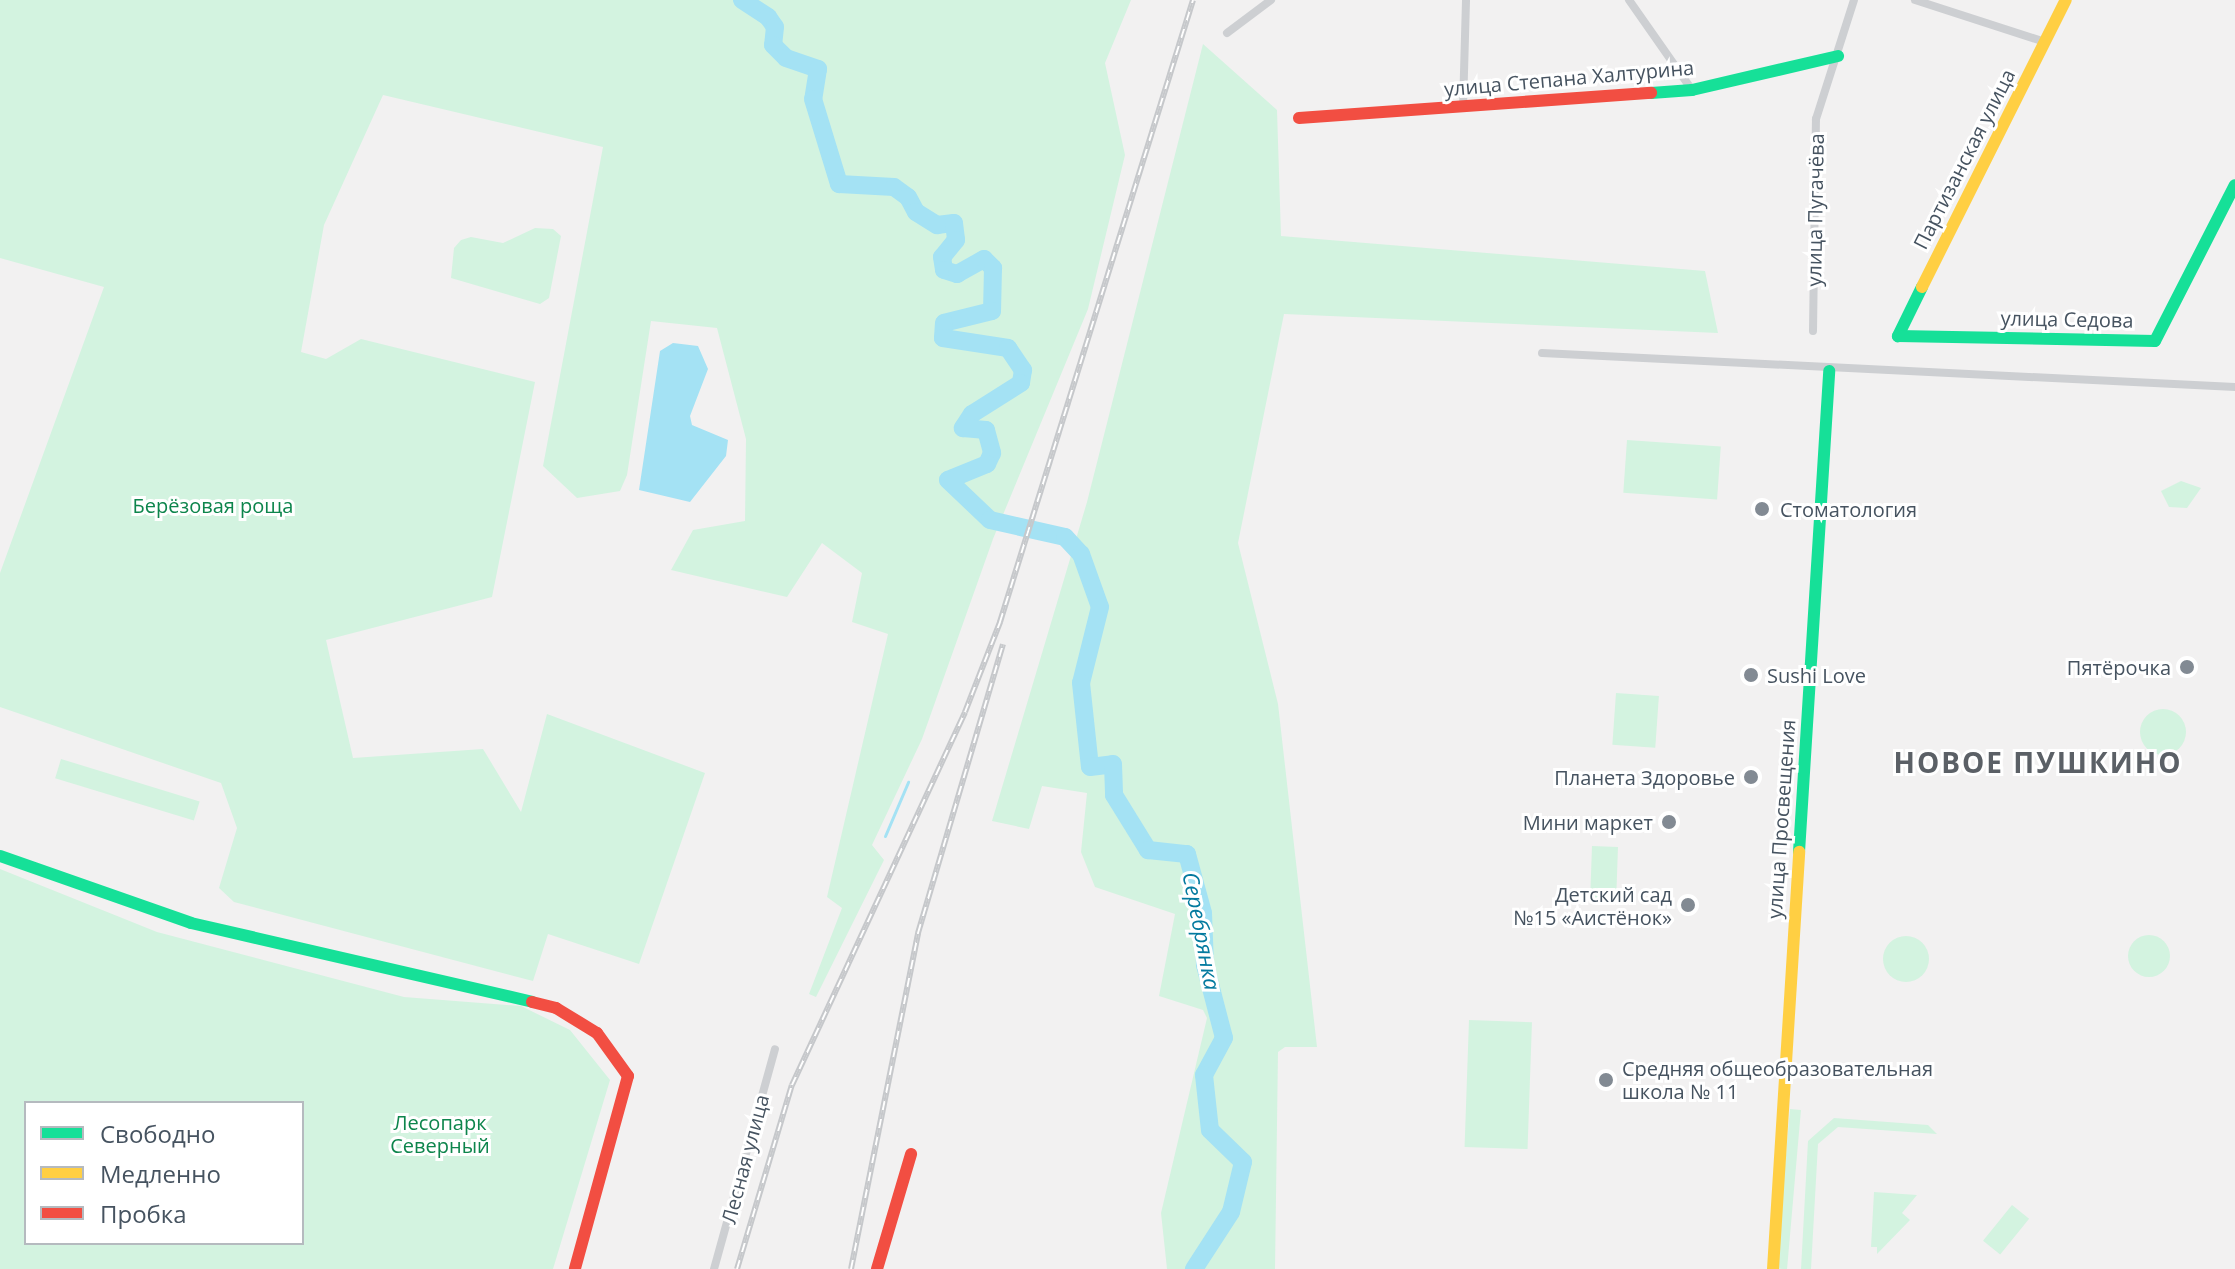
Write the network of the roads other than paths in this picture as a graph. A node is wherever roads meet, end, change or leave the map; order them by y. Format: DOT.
graph roads {
  1 [pos="1271,0"];
  2 [pos="1466,0"];
  3 [pos="1629,0"];
  4 [pos="1854,0"];
  5 [pos="1915,0"];
  6 [pos="2066,0"];
  7 [pos="1227,33"];
  8 [pos="2045,42"];
  9 [pos="1838,56"];
  10 [pos="1692,90"];
  11 [pos="1463,108"];
  12 [pos="1299,118"];
  13 [pos="2235,185"];
  14 [pos="1813,331"];
  15 [pos="1898,336"];
  16 [pos="1542,353"];
  17 [pos="1829,371"];
  18 [pos="2235,387"];
  19 [pos="0,856"];
  20 [pos="775,1049"];
  21 [pos="911,1154"];
  22 [pos="575,1269"];
  23 [pos="714,1269"];
  24 [pos="877,1269"];
  25 [pos="1773,1269"];
  1 -- 7 [label="street"];
  2 -- 11 [label="street"];
  3 -- 10 [label="street"];
  4 -- 9 [label="street, улица Пугачёва"];
  5 -- 8 [label="street"];
  6 -- 8 [label="street, Партизанская улица"];
  8 -- 15 [label="street, Партизанская улица"];
  9 -- 10 [label="street, улица Степана Халтурина"];
  9 -- 14 [label="street, улица Пугачёва"];
  10 -- 11 [label="street, улица Степана Халтурина"];
  11 -- 12 [label="street, улица Степана Халтурина"];
  13 -- 15 [label="street, улица Седова"];
  16 -- 17 [label="street"];
  17 -- 18 [label="street"];
  17 -- 25 [label="street, улица Просвещения"];
  19 -- 22 [label="street"];
  20 -- 23 [label="street, Лесная улица"];
  21 -- 24 [label="street"];
}
